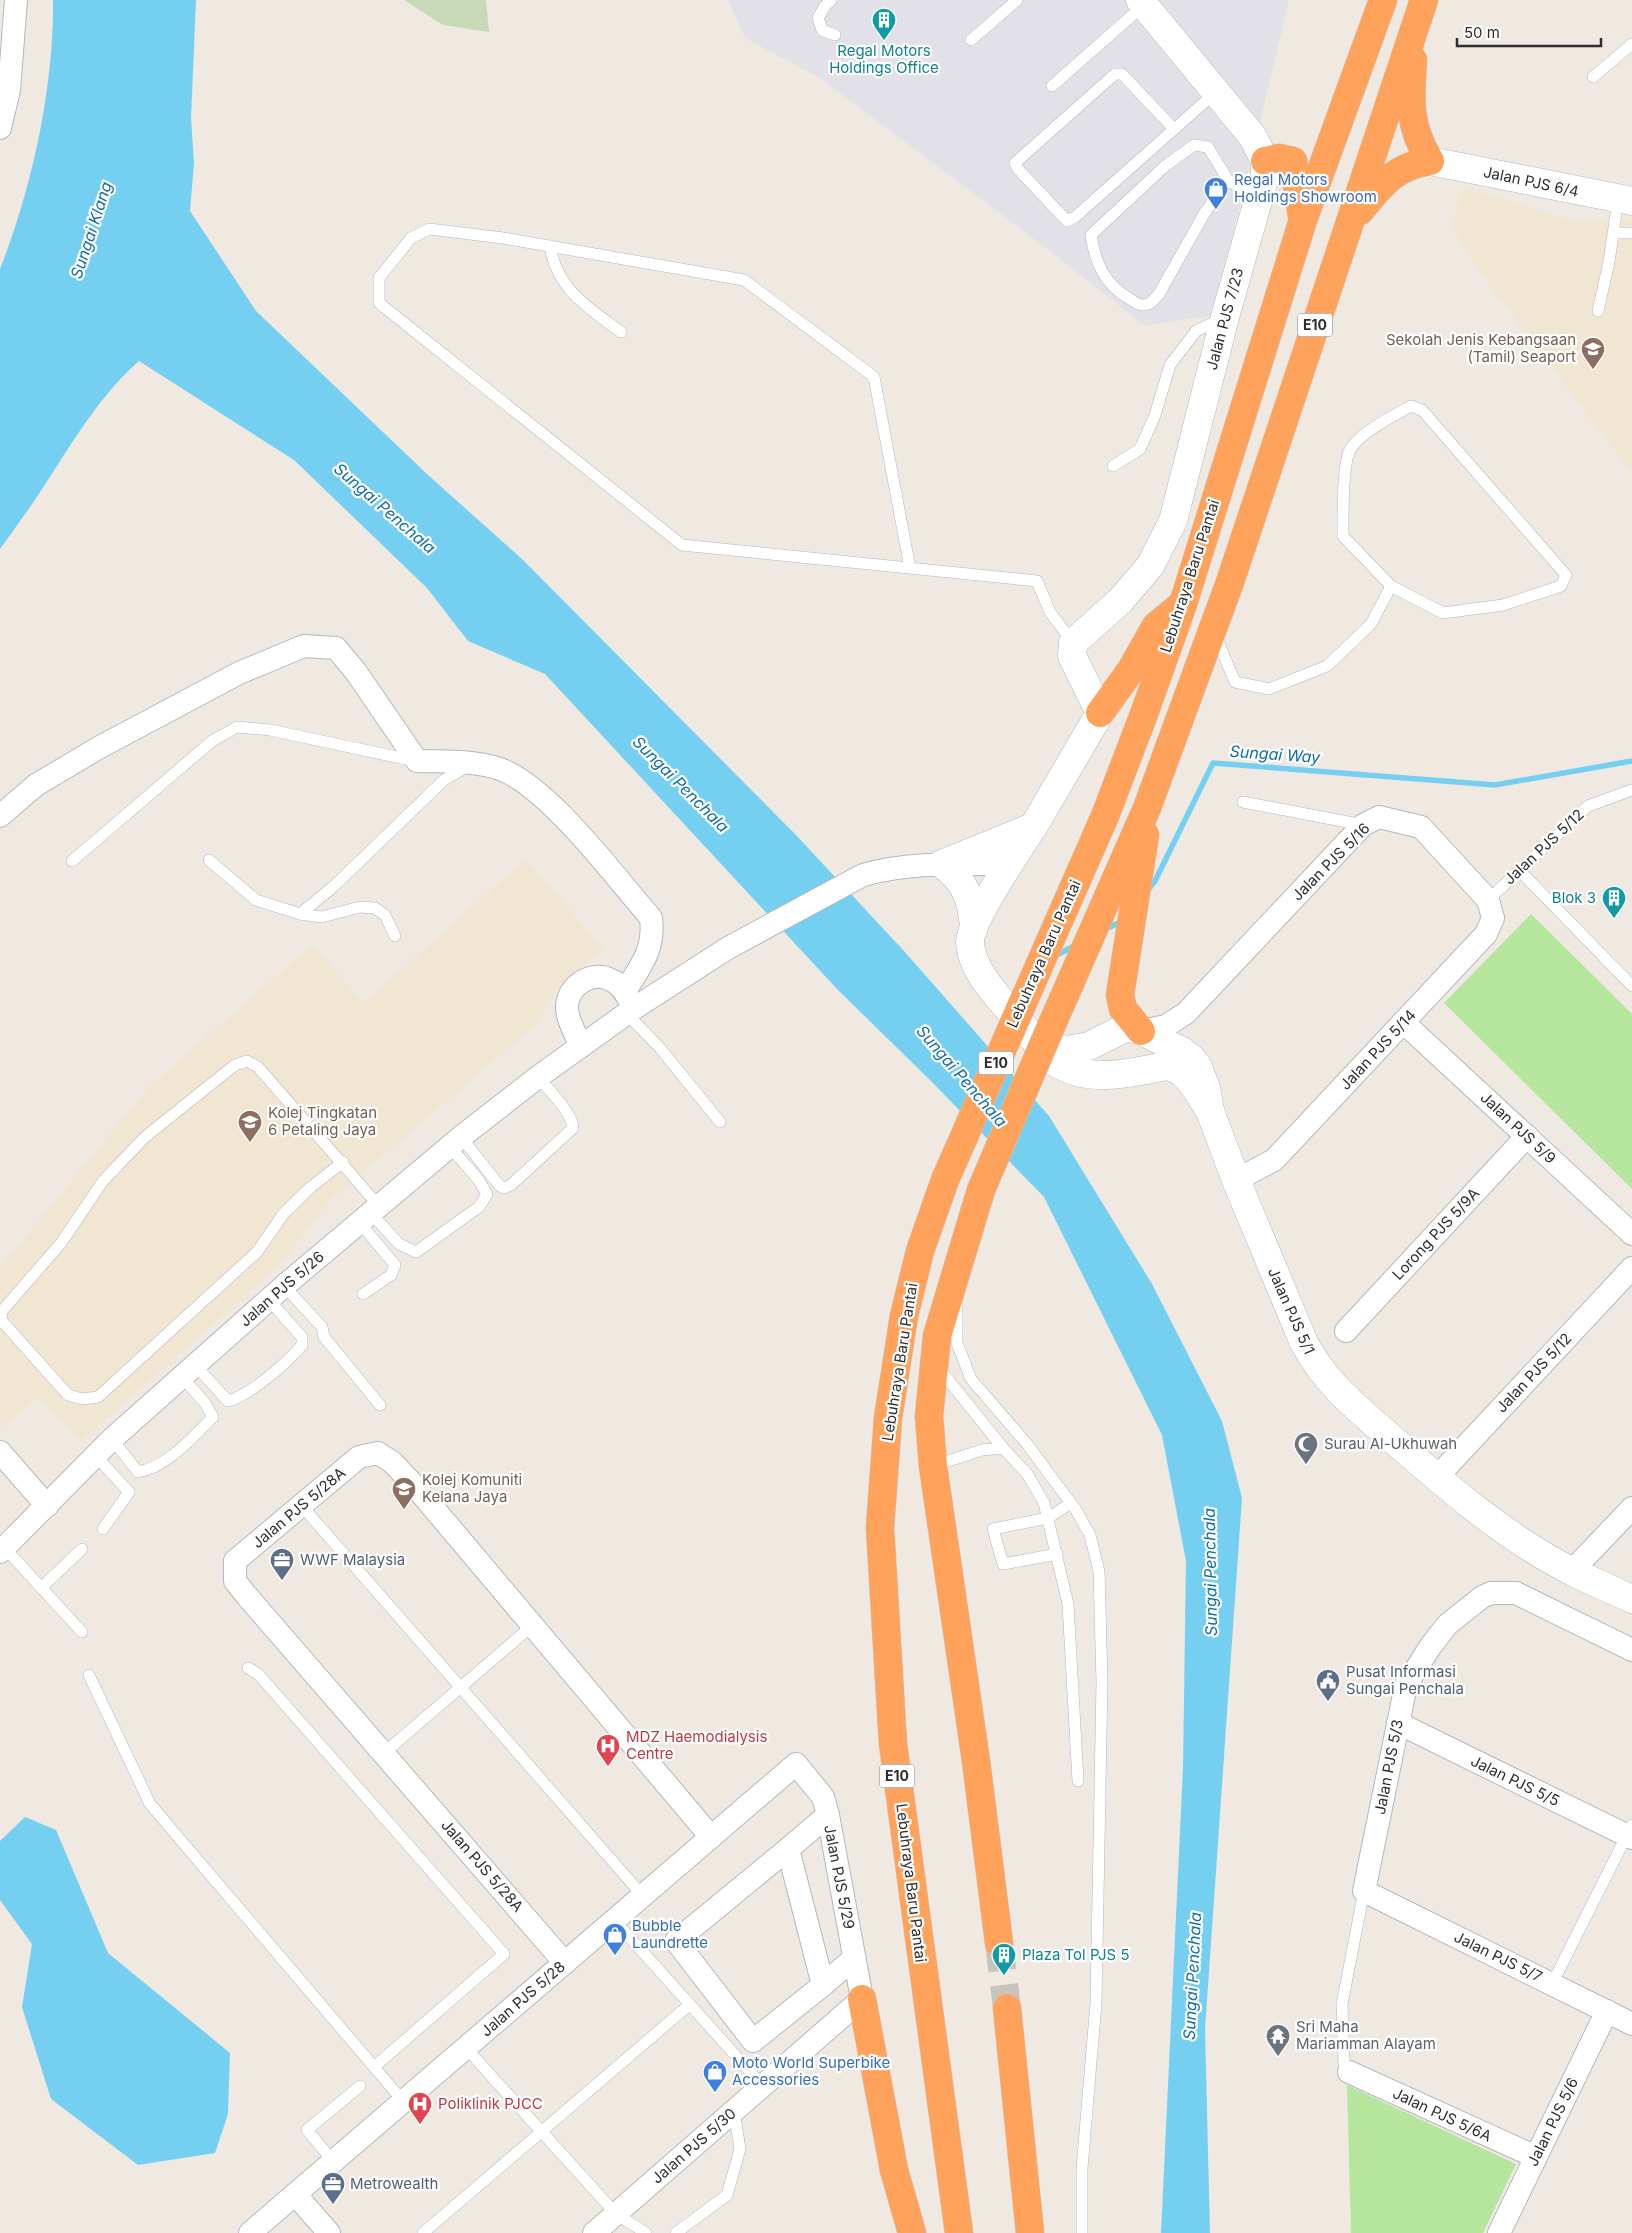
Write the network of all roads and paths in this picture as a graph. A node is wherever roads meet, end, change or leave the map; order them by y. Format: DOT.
graph roads {
  1 [pos="16,0"];
  2 [pos="831,0"];
  3 [pos="1016,0"];
  4 [pos="1383,0"];
  5 [pos="1142,3"];
  6 [pos="1420,12"];
  7 [pos="835,35"];
  8 [pos="971,40"];
  9 [pos="1632,44"];
  10 [pos="1593,77"];
  11 [pos="1052,86"];
  12 [pos="1216,92"];
  13 [pos="0,128"];
  14 [pos="1174,129"];
  15 [pos="1265,161"];
  16 [pos="1430,161"];
  17 [pos="1228,180"];
  18 [pos="1258,199"];
  19 [pos="1625,200"];
  20 [pos="1302,220"];
  21 [pos="1349,225"];
  22 [pos="1632,233"];
  23 [pos="1614,234"];
  24 [pos="550,246"];
  25 [pos="1598,311"];
  26 [pos="1225,317"];
  27 [pos="622,332"];
  28 [pos="1113,466"];
  29 [pos="910,568"];
  30 [pos="1391,586"];
  31 [pos="1182,604"];
  32 [pos="1212,627"];
  33 [pos="1074,643"];
  34 [pos="1100,713"];
  35 [pos="417,761"];
  36 [pos="472,763"];
  37 [pos="1632,790"];
  38 [pos="1243,802"];
  39 [pos="1147,808"];
  40 [pos="0,816"];
  41 [pos="1363,825"];
  42 [pos="1033,827"];
  43 [pos="209,860"];
  44 [pos="72,861"];
  45 [pos="942,864"];
  46 [pos="1008,864"];
  47 [pos="1520,871"];
  48 [pos="1488,900"];
  49 [pos="300,914"];
  50 [pos="974,927"];
  51 [pos="395,936"];
  52 [pos="1632,986"];
  53 [pos="628,1005"];
  54 [pos="1186,1013"];
  55 [pos="1404,1022"];
  56 [pos="1141,1031"];
  57 [pos="1038,1045"];
  58 [pos="581,1046"];
  59 [pos="1192,1059"];
  60 [pos="1124,1074"];
  61 [pos="538,1077"];
  62 [pos="1210,1111"];
  63 [pos="720,1122"];
  64 [pos="1527,1136"];
  65 [pos="455,1142"];
  66 [pos="343,1162"];
  67 [pos="1236,1180"];
  68 [pos="980,1194"];
  69 [pos="369,1213"];
  70 [pos="1632,1234"];
  71 [pos="1632,1268"];
  72 [pos="277,1293"];
  73 [pos="363,1294"];
  74 [pos="1346,1332"];
  75 [pos="934,1362"];
  76 [pos="189,1371"];
  77 [pos="380,1405"];
  78 [pos="112,1439"];
  79 [pos="1003,1448"];
  80 [pos="0,1452"];
  81 [pos="96,1456"];
  82 [pos="933,1466"];
  83 [pos="1436,1478"];
  84 [pos="1071,1503"];
  85 [pos="301,1505"];
  86 [pos="47,1506"];
  87 [pos="1632,1508"];
  88 [pos="1048,1518"];
  89 [pos="102,1529"];
  90 [pos="2,1547"];
  91 [pos="82,1549"];
  92 [pos="1057,1554"];
  93 [pos="1572,1571"];
  94 [pos="42,1587"];
  95 [pos="1632,1598"];
  96 [pos="533,1625"];
  97 [pos="82,1632"];
  98 [pos="1632,1650"];
  99 [pos="248,1668"];
  100 [pos="89,1675"];
  101 [pos="460,1688"];
  102 [pos="1398,1723"];
  103 [pos="384,1753"];
  104 [pos="796,1764"];
  105 [pos="1078,1781"];
  106 [pos="828,1815"];
  107 [pos="1630,1833"];
  108 [pos="711,1837"];
  109 [pos="788,1849"];
  110 [pos="1364,1891"];
  111 [pos="643,1896"];
  112 [pos="614,1920"];
  113 [pos="999,1943"];
  114 [pos="854,1958"];
  115 [pos="564,1963"];
  116 [pos="1552,1984"];
  117 [pos="823,1985"];
  118 [pos="862,1999"];
  119 [pos="689,2005"];
  120 [pos="1007,2008"];
  121 [pos="1606,2011"];
  122 [pos="1632,2024"];
  123 [pos="466,2048"];
  124 [pos="374,2067"];
  125 [pos="1349,2072"];
  126 [pos="360,2086"];
  127 [pos="763,2086"];
  128 [pos="403,2101"];
  129 [pos="734,2111"];
  130 [pos="541,2132"];
  131 [pos="1536,2157"];
  132 [pos="333,2161"];
  133 [pos="295,2194"];
  134 [pos="616,2214"];
  135 [pos="250,2233"];
  136 [pos="329,2233"];
  137 [pos="423,2233"];
  138 [pos="594,2233"];
  139 [pos="646,2233"];
  140 [pos="676,2233"];
  141 [pos="912,2233"];
  142 [pos="959,2233"];
  143 [pos="1030,2233"];
  144 [pos="1082,2233"];
  145 [pos="1499,2233"];
  1 -- 13 [label="street"];
  2 -- 7 [label="lane"];
  3 -- 8 [label="lane"];
  4 -- 20 [label="highway, Lebuhraya Baru Pantai / E10"];
  5 -- 11 [label="lane"];
  5 -- 12 [label="street"];
  6 -- 16 [label="highway"];
  6 -- 21 [label="highway, E10"];
  9 -- 10 [label="lane"];
  12 -- 14 [label="lane"];
  12 -- 15 [label="street"];
  14 -- 14 [label="lane"];
  15 -- 18 [label="street, Jalan PJS 7/23"];
  15 -- 20 [label="highway"];
  16 -- 19 [label="street, Jalan PJS 6/4"];
  16 -- 21 [label="highway"];
  17 -- 17 [label="lane"];
  17 -- 18 [label="lane"];
  18 -- 26 [label="street, Jalan PJS 7/23"];
  19 -- 23 [label="lane"];
  20 -- 31 [label="highway, Lebuhraya Baru Pantai / E10"];
  21 -- 32 [label="highway, E10"];
  22 -- 23 [label="lane"];
  23 -- 25 [label="lane"];
  24 -- 27 [label="lane"];
  24 -- 29 [label="lane"];
  24 -- 29 [label="lane"];
  26 -- 28 [label="lane"];
  26 -- 33 [label="street, Jalan PJS 7/23"];
  29 -- 33 [label="lane"];
  30 -- 30 [label="lane"];
  30 -- 32 [label="lane"];
  31 -- 34 [label="highway"];
  31 -- 142 [label="highway, Lebuhraya Baru Pantai / E10, bridge"];
  32 -- 39 [label="highway, E10"];
  33 -- 34 [label="street"];
  34 -- 42 [label="street"];
  35 -- 36 [label="street"];
  35 -- 40 [label="street"];
  35 -- 44 [label="lane"];
  36 -- 49 [label="lane"];
  36 -- 53 [label="street"];
  37 -- 47 [label="lane, Jalan PJS 5/12"];
  38 -- 41 [label="lane"];
  39 -- 56 [label="highway"];
  39 -- 68 [label="highway, E10, bridge"];
  41 -- 48 [label="street, Jalan PJS 5/16"];
  41 -- 54 [label="street, Jalan PJS 5/16"];
  42 -- 45 [label="street"];
  42 -- 46 [label="street"];
  43 -- 49 [label="lane"];
  45 -- 46 [label="street, Jalan PJS 5/26"];
  45 -- 50 [label="street"];
  45 -- 53 [label="street, Jalan PJS 5/26"];
  46 -- 50 [label="street"];
  47 -- 48 [label="lane, Jalan PJS 5/12"];
  47 -- 52 [label="lane"];
  48 -- 55 [label="street, Jalan PJS 5/14"];
  49 -- 51 [label="lane"];
  50 -- 57 [label="street, Jalan PJS 5/1"];
  53 -- 58 [label="street, Jalan PJS 5/26"];
  53 -- 58 [label="street"];
  53 -- 63 [label="lane"];
  54 -- 56 [label="street, Jalan PJS 5/16"];
  54 -- 59 [label="street"];
  55 -- 64 [label="street, Jalan PJS 5/9"];
  55 -- 67 [label="street, Jalan PJS 5/14"];
  56 -- 57 [label="street"];
  56 -- 59 [label="street"];
  56 -- 60 [label="street"];
  57 -- 60 [label="street, Jalan PJS 5/1"];
  58 -- 61 [label="street, Jalan PJS 5/26"];
  59 -- 62 [label="street, Jalan PJS 5/1"];
  60 -- 62 [label="street, Jalan PJS 5/1"];
  61 -- 65 [label="street, Jalan PJS 5/26"];
  61 -- 65 [label="lane"];
  62 -- 67 [label="street, Jalan PJS 5/1"];
  64 -- 70 [label="street, Jalan PJS 5/9"];
  64 -- 74 [label="street, Lorong PJS 5/9A"];
  65 -- 69 [label="street, Jalan PJS 5/26"];
  65 -- 69 [label="lane"];
  66 -- 66 [label="lane"];
  66 -- 69 [label="lane"];
  67 -- 83 [label="street, Jalan PJS 5/1"];
  68 -- 75 [label="highway, E10"];
  68 -- 84 [label="lane"];
  69 -- 72 [label="street, Jalan PJS 5/26"];
  69 -- 73 [label="lane"];
  71 -- 83 [label="street, Jalan PJS 5/12"];
  72 -- 76 [label="street, Jalan PJS 5/26"];
  72 -- 76 [label="lane"];
  72 -- 77 [label="lane"];
  75 -- 79 [label="lane"];
  75 -- 82 [label="highway, E10"];
  76 -- 78 [label="street, Jalan PJS 5/26"];
  76 -- 78 [label="lane"];
  78 -- 81 [label="street, Jalan PJS 5/26"];
  79 -- 82 [label="lane"];
  79 -- 88 [label="lane"];
  80 -- 86 [label="street"];
  81 -- 86 [label="street, Jalan PJS 5/26"];
  81 -- 89 [label="lane"];
  82 -- 113 [label="highway, E10"];
  83 -- 93 [label="street, Jalan PJS 5/1"];
  84 -- 88 [label="lane"];
  84 -- 144 [label="lane"];
  85 -- 96 [label="street, Jalan PJS 5/28A"];
  85 -- 101 [label="lane"];
  85 -- 103 [label="street, Jalan PJS 5/28A"];
  86 -- 90 [label="street, Jalan PJS 5/26"];
  87 -- 93 [label="street"];
  88 -- 92 [label="lane"];
  88 -- 92 [label="lane"];
  90 -- 94 [label="lane"];
  91 -- 94 [label="lane"];
  92 -- 105 [label="lane"];
  93 -- 95 [label="street, Jalan PJS 5/1"];
  94 -- 97 [label="lane"];
  96 -- 101 [label="lane"];
  96 -- 108 [label="street, Jalan PJS 5/28A"];
  98 -- 102 [label="street, Jalan PJS 5/3"];
  99 -- 124 [label="lane"];
  100 -- 124 [label="lane"];
  101 -- 103 [label="lane"];
  101 -- 111 [label="lane"];
  102 -- 107 [label="street, Jalan PJS 5/5"];
  102 -- 110 [label="street, Jalan PJS 5/3"];
  103 -- 115 [label="street, Jalan PJS 5/28A"];
  104 -- 106 [label="street, Jalan PJS 5/29"];
  104 -- 108 [label="street, Jalan PJS 5/28"];
  106 -- 109 [label="street"];
  106 -- 114 [label="street, Jalan PJS 5/29"];
  107 -- 116 [label="lane"];
  108 -- 111 [label="street, Jalan PJS 5/28"];
  109 -- 117 [label="street"];
  109 -- 117 [label="street"];
  110 -- 116 [label="street, Jalan PJS 5/7"];
  110 -- 125 [label="lane"];
  111 -- 112 [label="street, Jalan PJS 5/28"];
  112 -- 115 [label="street, Jalan PJS 5/28"];
  112 -- 119 [label="lane"];
  114 -- 117 [label="street"];
  114 -- 118 [label="street, Jalan PJS 5/29"];
  115 -- 123 [label="street, Jalan PJS 5/28"];
  116 -- 121 [label="street, Jalan PJS 5/7"];
  118 -- 127 [label="street, Jalan PJS 5/30"];
  118 -- 141 [label="highway"];
  119 -- 127 [label="lane"];
  119 -- 130 [label="lane"];
  120 -- 143 [label="highway"];
  121 -- 122 [label="street, Jalan PJS 5/7"];
  121 -- 131 [label="street, Jalan PJS 5/6"];
  123 -- 128 [label="street, Jalan PJS 5/28"];
  123 -- 130 [label="lane"];
  124 -- 128 [label="lane"];
  125 -- 131 [label="street, Jalan PJS 5/6A"];
  126 -- 132 [label="lane"];
  127 -- 129 [label="street, Jalan PJS 5/30"];
  128 -- 132 [label="street, Jalan PJS 5/28"];
  129 -- 134 [label="street, Jalan PJS 5/30"];
  129 -- 140 [label="lane"];
  130 -- 134 [label="lane"];
  130 -- 137 [label="lane"];
  131 -- 145 [label="street, Jalan PJS 5/6"];
  132 -- 133 [label="street, Jalan PJS 5/28"];
  133 -- 135 [label="street, Jalan PJS 5/28"];
  133 -- 136 [label="street"];
  134 -- 138 [label="street, Jalan PJS 5/30"];
  134 -- 139 [label="lane"];
}
